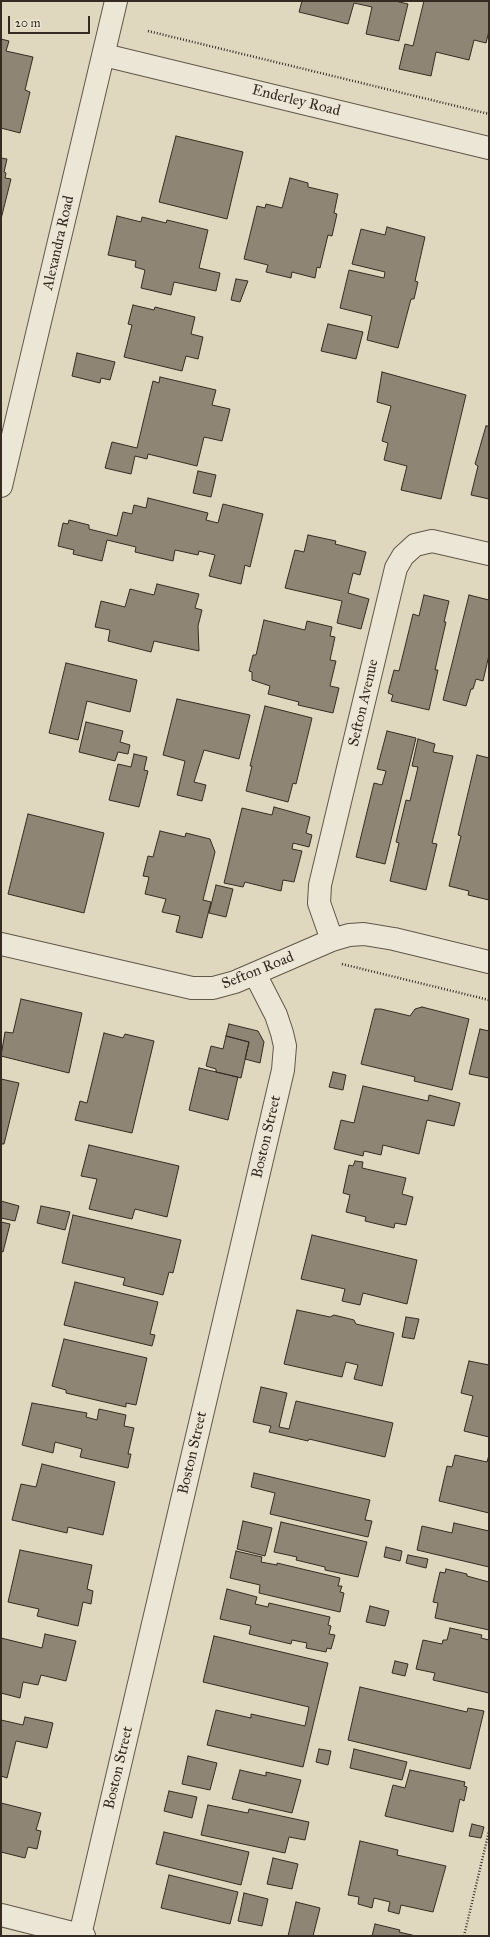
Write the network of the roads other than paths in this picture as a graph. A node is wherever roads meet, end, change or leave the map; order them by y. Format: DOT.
graph roads {
  1 [pos="114,2"];
  2 [pos="104,55"];
  3 [pos="489,148"];
  4 [pos="1,486"];
  5 [pos="489,554"];
  6 [pos="332,940"];
  7 [pos="1,944"];
  8 [pos="489,962"];
  9 [pos="255,974"];
  10 [pos="1,1915"];
  11 [pos="82,1935"];
  1 -- 2 [label="street, Alexandra Road"];
  2 -- 3 [label="street, Enderley Road"];
  2 -- 4 [label="street, Alexandra Road"];
  5 -- 6 [label="street, Sefton Avenue"];
  6 -- 8 [label="street, Sefton Road"];
  6 -- 9 [label="street, Sefton Road"];
  7 -- 9 [label="street, Sefton Road"];
  9 -- 11 [label="street, Boston Street"];
  10 -- 11 [label="street"];
}
